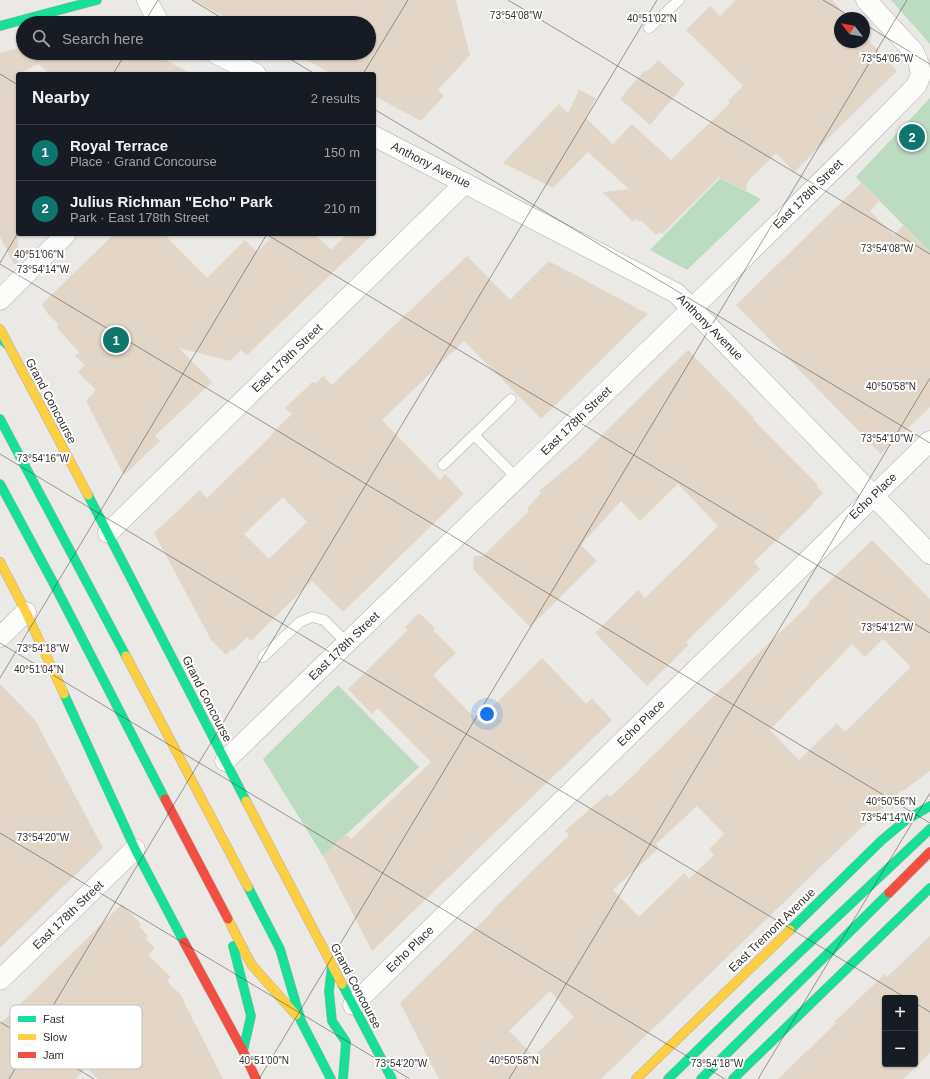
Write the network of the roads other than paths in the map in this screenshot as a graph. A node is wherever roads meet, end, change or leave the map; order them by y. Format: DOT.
graph roads {
  1 [pos="97,0"];
  2 [pos="147,0"];
  3 [pos="679,0"];
  4 [pos="866,0"];
  5 [pos="37,16"];
  6 [pos="155,16"];
  7 [pos="16,22"];
  8 [pos="0,26"];
  9 [pos="649,28"];
  10 [pos="223,60"];
  11 [pos="233,69"];
  12 [pos="247,72"];
  13 [pos="376,137"];
  14 [pos="465,183"];
  15 [pos="64,236"];
  16 [pos="0,300"];
  17 [pos="692,308"];
  18 [pos="0,329"];
  19 [pos="0,338"];
  20 [pos="8,345"];
  21 [pos="511,399"];
  22 [pos="0,419"];
  23 [pos="474,435"];
  24 [pos="930,441"];
  25 [pos="443,465"];
  26 [pos="517,478"];
  27 [pos="0,484"];
  28 [pos="874,496"];
  29 [pos="108,533"];
  30 [pos="930,554"];
  31 [pos="0,562"];
  32 [pos="26,612"];
  33 [pos="0,637"];
  34 [pos="347,643"];
  35 [pos="264,657"];
  36 [pos="225,761"];
  37 [pos="930,806"];
  38 [pos="930,829"];
  39 [pos="135,849"];
  40 [pos="930,852"];
  41 [pos="930,888"];
  42 [pos="225,913"];
  43 [pos="332,966"];
  44 [pos="0,980"];
  45 [pos="353,1005"];
  46 [pos="301,1021"];
  47 [pos="242,1051"];
  48 [pos="256,1079"];
  49 [pos="331,1079"];
  50 [pos="343,1079"];
  51 [pos="392,1079"];
  52 [pos="636,1079"];
  53 [pos="668,1079"];
  54 [pos="701,1079"];
  55 [pos="733,1079"];
  1 -- 5 [label="main road"];
  2 -- 6 [label="street"];
  3 -- 9 [label="lane"];
  4 -- 17 [label="street, East 178th Street"];
  7 -- 8 [label="main road"];
  10 -- 11 [label="street"];
  11 -- 12 [label="street"];
  13 -- 14 [label="street, Anthony Avenue"];
  14 -- 17 [label="street, Anthony Avenue"];
  14 -- 29 [label="street, East 179th Street"];
  15 -- 16 [label="street"];
  17 -- 26 [label="street, East 178th Street"];
  17 -- 28 [label="street, Anthony Avenue"];
  18 -- 20 [label="main road, Grand Concourse"];
  19 -- 20 [label="main road"];
  20 -- 29 [label="main road, Grand Concourse"];
  21 -- 23 [label="lane"];
  22 -- 46 [label="main road"];
  23 -- 25 [label="lane"];
  23 -- 26 [label="lane"];
  24 -- 28 [label="street, Echo Place"];
  26 -- 34 [label="street, East 178th Street"];
  27 -- 42 [label="main road"];
  28 -- 30 [label="street, Anthony Avenue"];
  28 -- 45 [label="street, Echo Place"];
  29 -- 36 [label="main road, Grand Concourse"];
  31 -- 32 [label="main road"];
  32 -- 33 [label="street"];
  32 -- 39 [label="main road"];
  34 -- 35 [label="lane"];
  34 -- 36 [label="street, East 178th Street"];
  36 -- 43 [label="main road, Grand Concourse"];
  37 -- 52 [label="main road, East Tremont Avenue"];
  38 -- 53 [label="main road"];
  39 -- 44 [label="street, East 178th Street"];
  39 -- 47 [label="main road"];
  40 -- 54 [label="main road"];
  41 -- 55 [label="main road"];
  42 -- 46 [label="main road"];
  42 -- 47 [label="main road"];
  43 -- 45 [label="main road, Grand Concourse"];
  43 -- 50 [label="main road"];
  45 -- 51 [label="main road, Grand Concourse"];
  46 -- 49 [label="main road"];
  47 -- 48 [label="main road"];
}
